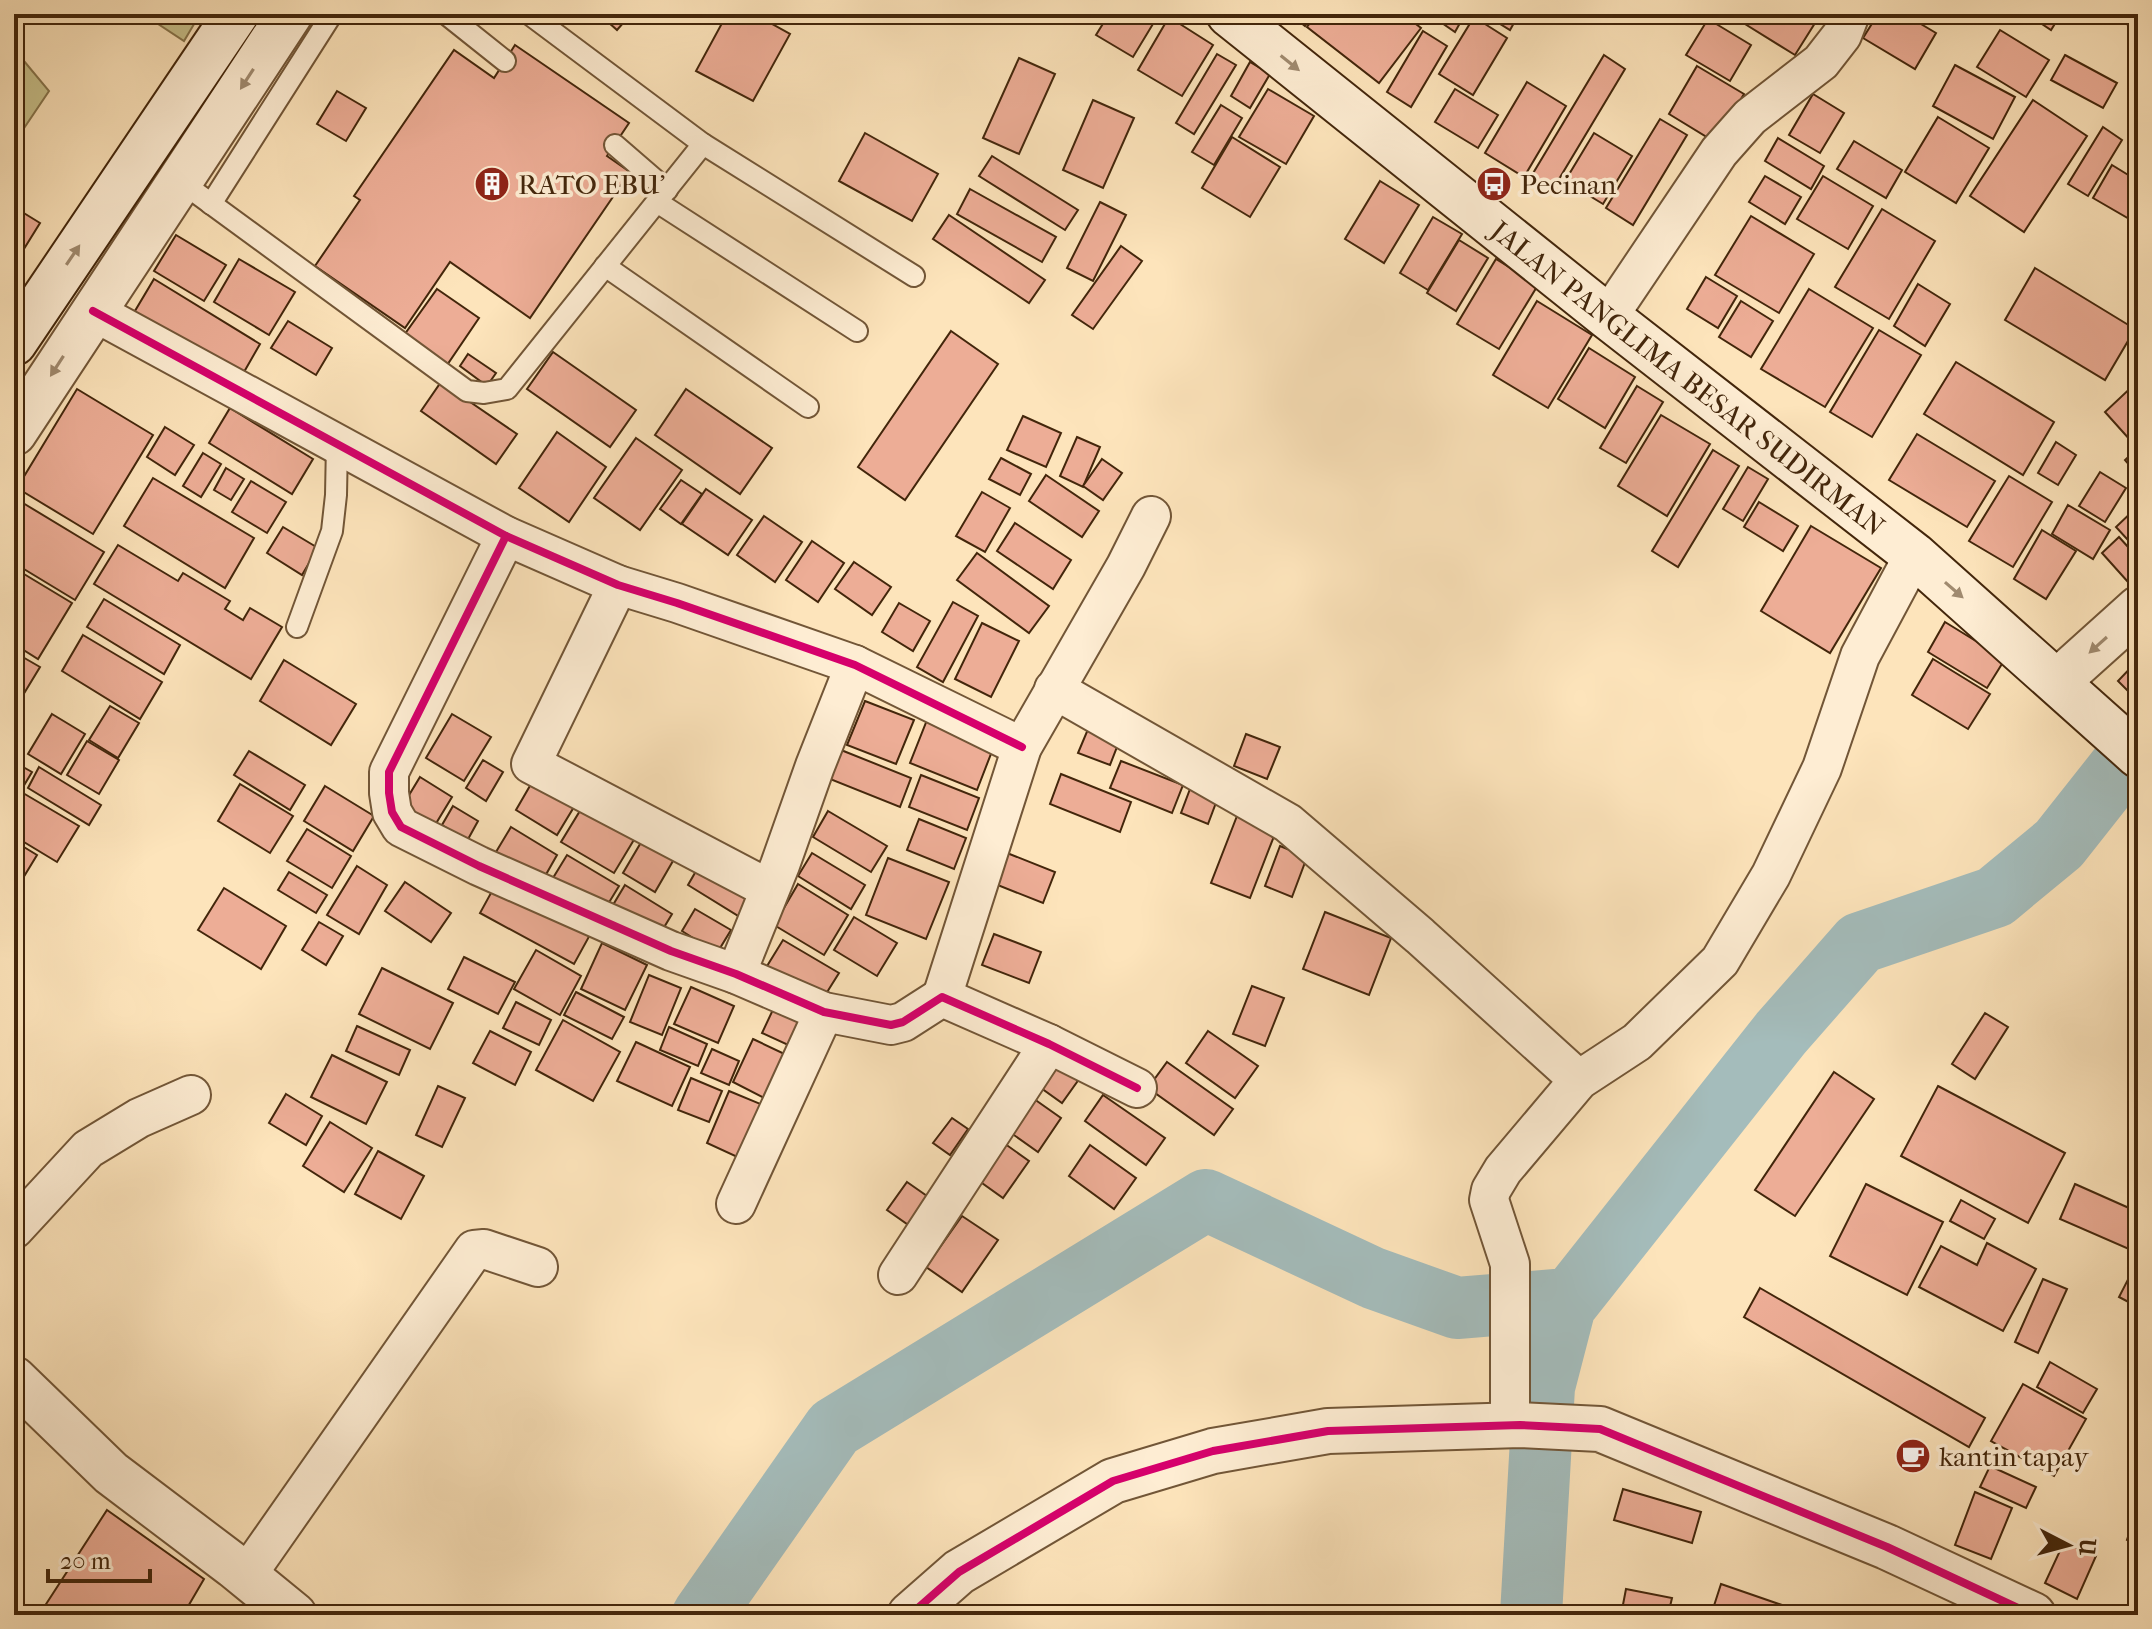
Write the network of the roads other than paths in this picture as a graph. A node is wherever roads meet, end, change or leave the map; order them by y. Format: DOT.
graph roads {
  1 [pos="236,14"];
  2 [pos="290,14"];
  3 [pos="332,14"];
  4 [pos="529,14"];
  5 [pos="1229,14"];
  6 [pos="1850,14"];
  7 [pos="454,17"];
  8 [pos="505,61"];
  9 [pos="703,144"];
  10 [pos="615,145"];
  11 [pos="195,193"];
  12 [pos="662,196"];
  13 [pos="605,266"];
  14 [pos="914,276"];
  15 [pos="93,311"];
  16 [pos="1608,317"];
  17 [pos="857,331"];
  18 [pos="14,343"];
  19 [pos="808,407"];
  20 [pos="14,433"];
  21 [pos="337,443"];
  22 [pos="1151,516"];
  23 [pos="506,536"];
  24 [pos="1914,555"];
  25 [pos="618,585"];
  26 [pos="2138,609"];
  27 [pos="297,627"];
  28 [pos="855,665"];
  29 [pos="2058,681"];
  30 [pos="1054,689"];
  31 [pos="1022,747"];
  32 [pos="2138,755"];
  33 [pos="769,889"];
  34 [pos="736,974"];
  35 [pos="942,997"];
  36 [pos="824,1012"];
  37 [pos="1049,1044"];
  38 [pos="1579,1080"];
  39 [pos="1137,1088"];
  40 [pos="191,1095"];
  41 [pos="736,1204"];
  42 [pos="14,1229"];
  43 [pos="538,1267"];
  44 [pos="898,1275"];
  45 [pos="14,1379"];
  46 [pos="1515,1426"];
  47 [pos="246,1576"];
  48 [pos="294,1615"];
  49 [pos="910,1615"];
  50 [pos="2033,1615"];
  18 -- 1 [label="street, one-way"];
  2 -- 11 [label="street, one-way"];
  3 -- 11 [label="lane"];
  4 -- 9 [label="lane"];
  5 -- 16 [label="street, JALAN PANGLIMA BESAR SUDIRMAN, one-way"];
  6 -- 16 [label="street"];
  7 -- 8 [label="lane"];
  9 -- 12 [label="lane"];
  9 -- 14 [label="lane"];
  10 -- 12 [label="lane"];
  11 -- 13 [label="lane"];
  11 -- 15 [label="street"];
  12 -- 13 [label="lane"];
  12 -- 17 [label="lane"];
  13 -- 19 [label="lane"];
  15 -- 20 [label="street, one-way"];
  15 -- 21 [label="street"];
  16 -- 24 [label="street, JALAN PANGLIMA BESAR SUDIRMAN"];
  21 -- 23 [label="street"];
  21 -- 27 [label="lane"];
  22 -- 30 [label="street"];
  23 -- 25 [label="street"];
  23 -- 34 [label="street"];
  24 -- 29 [label="street, JALAN PANGLIMA BESAR SUDIRMAN, one-way"];
  24 -- 38 [label="street"];
  25 -- 28 [label="street"];
  25 -- 33 [label="street"];
  26 -- 29 [label="street, one-way"];
  28 -- 31 [label="street"];
  28 -- 33 [label="street"];
  29 -- 32 [label="street, JALAN PANGLIMA BESAR SUDIRMAN"];
  30 -- 31 [label="street"];
  30 -- 38 [label="street"];
  31 -- 35 [label="street"];
  33 -- 34 [label="street"];
  34 -- 36 [label="street"];
  35 -- 36 [label="street"];
  35 -- 37 [label="street"];
  36 -- 41 [label="street"];
  37 -- 39 [label="street"];
  37 -- 44 [label="street"];
  38 -- 46 [label="street"];
  40 -- 42 [label="street"];
  43 -- 47 [label="street"];
  45 -- 47 [label="street"];
  46 -- 49 [label="street"];
  46 -- 50 [label="street"];
  47 -- 48 [label="street"];
}
